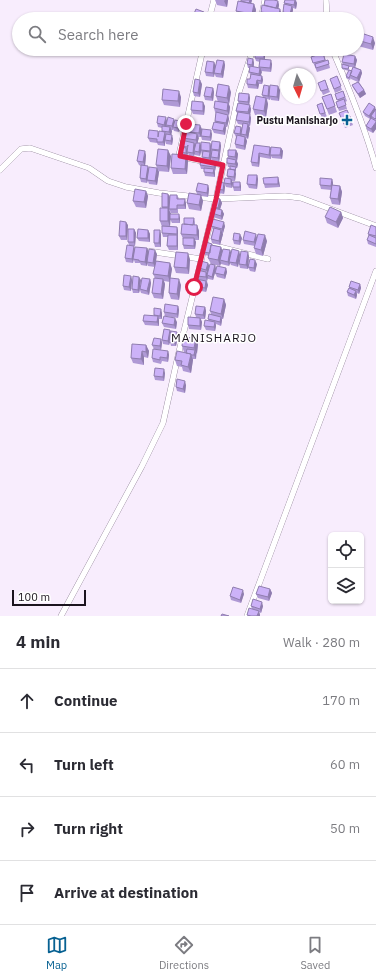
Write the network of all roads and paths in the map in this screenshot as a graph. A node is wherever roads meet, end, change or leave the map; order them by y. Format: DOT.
graph roads {
  1 [pos="214,0"];
  2 [pos="265,0"];
  3 [pos="326,0"];
  4 [pos="211,12"];
  5 [pos="262,12"];
  6 [pos="327,12"];
  7 [pos="201,56"];
  8 [pos="251,56"];
  9 [pos="335,56"];
  10 [pos="223,165"];
  11 [pos="376,168"];
  12 [pos="0,170"];
  13 [pos="216,199"];
  14 [pos="376,226"];
  15 [pos="205,244"];
  16 [pos="138,249"];
  17 [pos="268,259"];
  18 [pos="201,260"];
  19 [pos="376,271"];
  20 [pos="61,616"];
  21 [pos="247,616"];
  1 -- 4 [label="street"];
  2 -- 5 [label="street"];
  3 -- 6 [label="street"];
  7 -- 10 [label="street"];
  8 -- 10 [label="street"];
  9 -- 11 [label="street"];
  10 -- 13 [label="street"];
  12 -- 13 [label="street"];
  13 -- 14 [label="street"];
  13 -- 15 [label="street"];
  15 -- 17 [label="street"];
  15 -- 18 [label="street"];
  16 -- 18 [label="street"];
  18 -- 20 [label="street"];
  19 -- 21 [label="street"];
}
